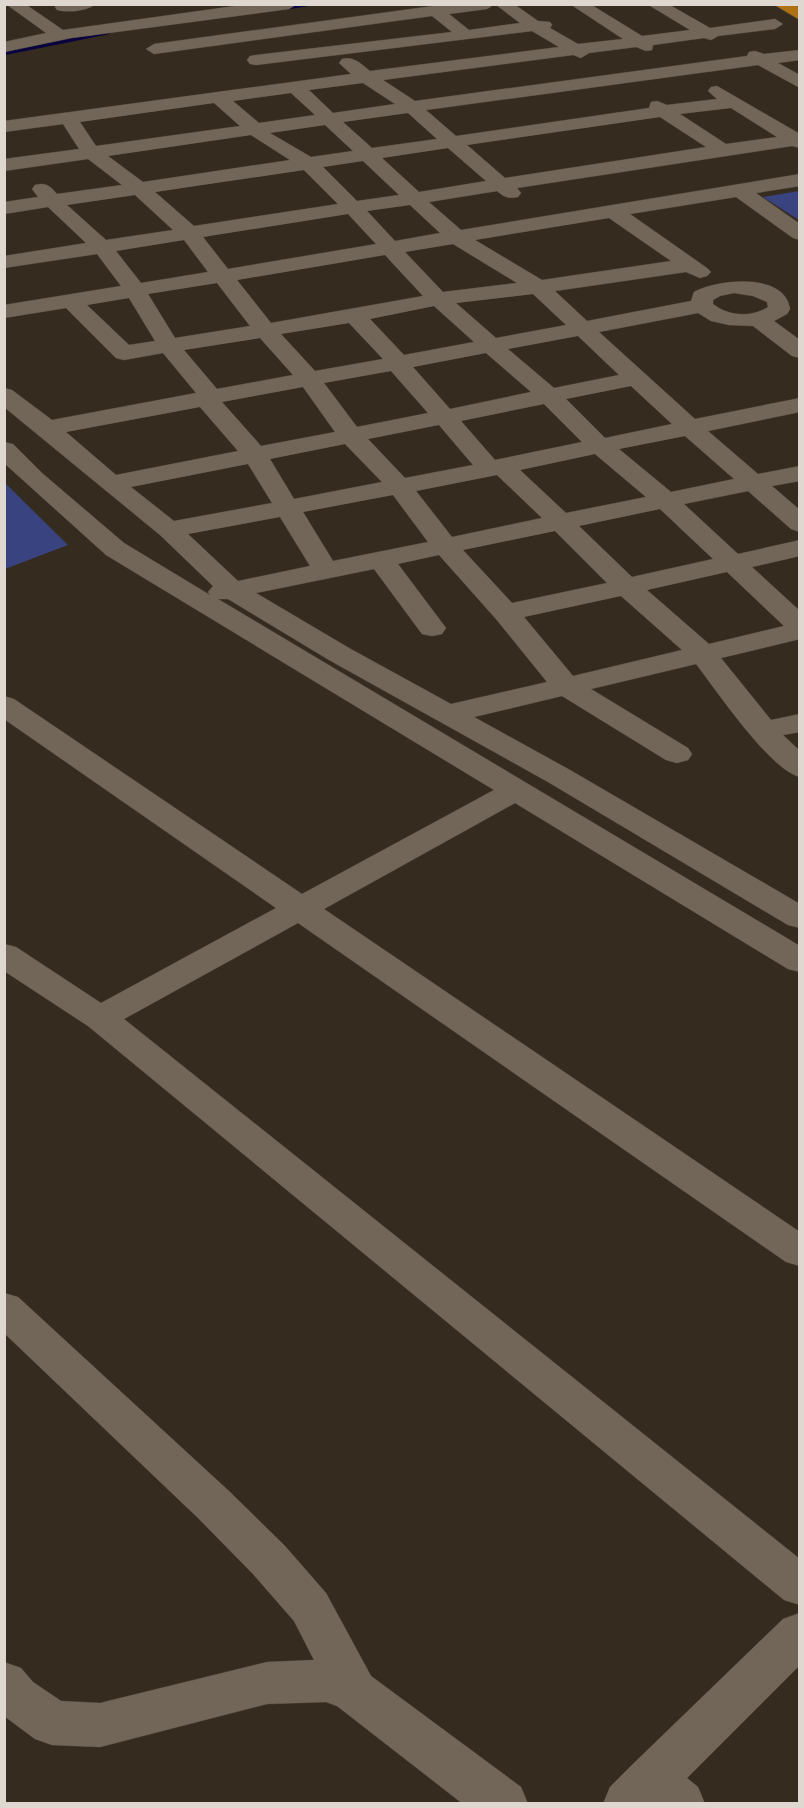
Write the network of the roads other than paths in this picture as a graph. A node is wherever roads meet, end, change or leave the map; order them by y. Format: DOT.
graph roads {
  1 [pos="14,4"];
  2 [pos="88,4"];
  3 [pos="289,4"];
  4 [pos="487,4"];
  5 [pos="503,4"];
  6 [pos="655,4"];
  7 [pos="781,4"];
  8 [pos="63,7"];
  9 [pos="748,9"];
  10 [pos="199,10"];
  11 [pos="435,11"];
  12 [pos="800,15"];
  13 [pos="575,16"];
  14 [pos="366,19"];
  15 [pos="775,24"];
  16 [pos="535,27"];
  17 [pos="303,28"];
  18 [pos="708,33"];
  19 [pos="791,33"];
  20 [pos="60,35"];
  21 [pos="466,35"];
  22 [pos="639,42"];
  23 [pos="397,43"];
  24 [pos="4,47"];
  25 [pos="154,49"];
  26 [pos="332,50"];
  27 [pos="575,50"];
  28 [pos="800,55"];
  29 [pos="505,59"];
  30 [pos="763,59"];
  31 [pos="256,60"];
  32 [pos="432,69"];
  33 [pos="683,69"];
  34 [pos="366,77"];
  35 [pos="622,77"];
  36 [pos="800,83"];
  37 [pos="296,88"];
  38 [pos="546,88"];
  39 [pos="219,98"];
  40 [pos="472,98"];
  41 [pos="735,102"];
  42 [pos="153,107"];
  43 [pos="412,107"];
  44 [pos="663,111"];
  45 [pos="68,118"];
  46 [pos="330,120"];
  47 [pos="592,121"];
  48 [pos="4,127"];
  49 [pos="254,129"];
  50 [pos="516,132"];
  51 [pos="610,135"];
  52 [pos="187,139"];
  53 [pos="798,141"];
  54 [pos="451,142"];
  55 [pos="4,144"];
  56 [pos="535,146"];
  57 [pos="629,149"];
  58 [pos="723,150"];
  59 [pos="91,152"];
  60 [pos="367,153"];
  61 [pos="554,160"];
  62 [pos="655,161"];
  63 [pos="308,163"];
  64 [pos="12,164"];
  65 [pos="576,173"];
  66 [pos="800,180"];
  67 [pos="778,183"];
  68 [pos="501,185"];
  69 [pos="139,188"];
  70 [pos="738,189"];
  71 [pos="707,195"];
  72 [pos="417,199"];
  73 [pos="234,200"];
  74 [pos="52,201"];
  75 [pos="611,201"];
  76 [pos="4,208"];
  77 [pos="353,208"];
  78 [pos="549,222"];
  79 [pos="189,233"];
  80 [pos="800,234"];
  81 [pos="456,237"];
  82 [pos="102,247"];
  83 [pos="388,248"];
  84 [pos="7,258"];
  85 [pos="284,265"];
  86 [pos="689,265"];
  87 [pos="222,276"];
  88 [pos="538,287"];
  89 [pos="723,288"];
  90 [pos="135,290"];
  91 [pos="800,292"];
  92 [pos="773,296"];
  93 [pos="438,299"];
  94 [pos="71,301"];
  95 [pos="702,306"];
  96 [pos="4,312"];
  97 [pos="354,316"];
  98 [pos="757,319"];
  99 [pos="582,328"];
  100 [pos="264,329"];
  101 [pos="491,345"];
  102 [pos="169,346"];
  103 [pos="800,351"];
  104 [pos="397,363"];
  105 [pos="637,378"];
  106 [pos="309,379"];
  107 [pos="4,395"];
  108 [pos="549,396"];
  109 [pos="205,398"];
  110 [pos="794,411"];
  111 [pos="444,417"];
  112 [pos="47,428"];
  113 [pos="690,428"];
  114 [pos="351,436"];
  115 [pos="600,446"];
  116 [pos="4,449"];
  117 [pos="255,455"];
  118 [pos="496,467"];
  119 [pos="800,473"];
  120 [pos="753,483"];
  121 [pos="111,484"];
  122 [pos="400,486"];
  123 [pos="666,501"];
  124 [pos="288,508"];
  125 [pos="561,523"];
  126 [pos="800,524"];
  127 [pos="169,530"];
  128 [pos="445,546"];
  129 [pos="800,548"];
  130 [pos="381,560"];
  131 [pos="731,563"];
  132 [pos="326,571"];
  133 [pos="626,586"];
  134 [pos="232,590"];
  135 [pos="194,597"];
  136 [pos="507,613"];
  137 [pos="800,626"];
  138 [pos="432,628"];
  139 [pos="800,631"];
  140 [pos="702,653"];
  141 [pos="566,686"];
  142 [pos="4,705"];
  143 [pos="447,714"];
  144 [pos="800,723"];
  145 [pos="764,730"];
  146 [pos="677,754"];
  147 [pos="800,768"];
  148 [pos="516,790"];
  149 [pos="300,909"];
  150 [pos="800,918"];
  151 [pos="4,955"];
  152 [pos="800,961"];
  153 [pos="100,1018"];
  154 [pos="800,1252"];
  155 [pos="4,1308"];
  156 [pos="800,1586"];
  157 [pos="800,1633"];
  158 [pos="4,1683"];
  159 [pos="354,1691"];
  160 [pos="654,1795"];
  161 [pos="503,1803"];
  1 -- 20 [label="street"];
  2 -- 8 [label="street"];
  3 -- 10 [label="street"];
  4 -- 11 [label="street"];
  5 -- 16 [label="street"];
  6 -- 18 [label="street"];
  7 -- 12 [label="highway"];
  9 -- 15 [label="street"];
  10 -- 20 [label="street"];
  11 -- 14 [label="street"];
  11 -- 21 [label="street"];
  13 -- 16 [label="street"];
  13 -- 22 [label="street"];
  14 -- 17 [label="street"];
  14 -- 23 [label="street"];
  15 -- 18 [label="street"];
  15 -- 19 [label="street"];
  16 -- 21 [label="street"];
  16 -- 27 [label="street"];
  17 -- 25 [label="street"];
  17 -- 26 [label="street"];
  18 -- 22 [label="street"];
  18 -- 30 [label="street"];
  20 -- 24 [label="street"];
  21 -- 23 [label="street"];
  21 -- 29 [label="street"];
  22 -- 27 [label="street"];
  22 -- 33 [label="street"];
  23 -- 26 [label="street"];
  23 -- 32 [label="street"];
  26 -- 31 [label="street"];
  26 -- 34 [label="street"];
  27 -- 29 [label="street"];
  27 -- 35 [label="street"];
  28 -- 30 [label="street"];
  29 -- 32 [label="street"];
  29 -- 38 [label="street"];
  30 -- 33 [label="street"];
  30 -- 36 [label="street"];
  32 -- 34 [label="street"];
  32 -- 40 [label="street"];
  33 -- 35 [label="street"];
  33 -- 41 [label="street"];
  34 -- 37 [label="street"];
  34 -- 43 [label="street"];
  35 -- 38 [label="street"];
  35 -- 44 [label="street"];
  37 -- 39 [label="street"];
  37 -- 46 [label="street"];
  38 -- 40 [label="street"];
  38 -- 47 [label="street"];
  39 -- 42 [label="street"];
  39 -- 49 [label="street"];
  40 -- 43 [label="street"];
  40 -- 50 [label="street"];
  41 -- 44 [label="street"];
  41 -- 53 [label="street"];
  42 -- 45 [label="street"];
  42 -- 52 [label="street"];
  43 -- 46 [label="street"];
  43 -- 54 [label="street"];
  44 -- 47 [label="street"];
  44 -- 58 [label="street"];
  45 -- 48 [label="street"];
  45 -- 59 [label="street"];
  46 -- 49 [label="street"];
  46 -- 60 [label="street"];
  47 -- 50 [label="street"];
  47 -- 51 [label="street"];
  49 -- 52 [label="street"];
  49 -- 63 [label="street"];
  50 -- 54 [label="street"];
  50 -- 56 [label="street"];
  52 -- 59 [label="street"];
  53 -- 58 [label="street"];
  54 -- 60 [label="street"];
  54 -- 68 [label="street"];
  55 -- 64 [label="street"];
  57 -- 62 [label="street"];
  58 -- 62 [label="street"];
  58 -- 67 [label="street"];
  59 -- 64 [label="street"];
  59 -- 69 [label="street"];
  60 -- 63 [label="street"];
  60 -- 72 [label="street"];
  61 -- 65 [label="street"];
  62 -- 65 [label="street"];
  62 -- 71 [label="street"];
  63 -- 73 [label="street"];
  63 -- 77 [label="street"];
  64 -- 74 [label="street"];
  65 -- 68 [label="street"];
  65 -- 75 [label="street"];
  66 -- 67 [label="street"];
  67 -- 70 [label="street"];
  68 -- 72 [label="street"];
  68 -- 78 [label="street"];
  69 -- 73 [label="street"];
  69 -- 74 [label="street"];
  69 -- 79 [label="street"];
  70 -- 71 [label="street"];
  70 -- 80 [label="street"];
  71 -- 75 [label="street"];
  72 -- 77 [label="street"];
  72 -- 81 [label="street"];
  73 -- 77 [label="street"];
  73 -- 79 [label="street"];
  73 -- 85 [label="street"];
  74 -- 76 [label="street"];
  74 -- 82 [label="street"];
  75 -- 78 [label="street"];
  75 -- 86 [label="street"];
  77 -- 83 [label="street"];
  78 -- 81 [label="street"];
  79 -- 82 [label="street"];
  79 -- 87 [label="street"];
  81 -- 83 [label="street"];
  81 -- 88 [label="street"];
  82 -- 84 [label="street"];
  82 -- 90 [label="street"];
  83 -- 85 [label="street"];
  83 -- 93 [label="street"];
  85 -- 87 [label="street"];
  86 -- 88 [label="street"];
  86 -- 89 [label="street"];
  87 -- 90 [label="street"];
  87 -- 100 [label="street"];
  88 -- 93 [label="street"];
  88 -- 99 [label="street"];
  89 -- 92 [label="street"];
  89 -- 95 [label="street"];
  90 -- 94 [label="street"];
  90 -- 102 [label="street"];
  91 -- 92 [label="street"];
  92 -- 98 [label="street"];
  93 -- 97 [label="street"];
  93 -- 101 [label="street"];
  94 -- 96 [label="street"];
  94 -- 102 [label="street"];
  95 -- 98 [label="street"];
  95 -- 99 [label="street"];
  97 -- 100 [label="street"];
  97 -- 104 [label="street"];
  98 -- 103 [label="street"];
  99 -- 101 [label="street"];
  99 -- 105 [label="street"];
  100 -- 102 [label="street"];
  100 -- 106 [label="street"];
  101 -- 104 [label="street"];
  101 -- 108 [label="street"];
  102 -- 109 [label="street"];
  104 -- 106 [label="street"];
  104 -- 111 [label="street"];
  105 -- 108 [label="street"];
  105 -- 113 [label="street"];
  106 -- 109 [label="street"];
  106 -- 114 [label="street"];
  107 -- 112 [label="street"];
  108 -- 111 [label="street"];
  108 -- 115 [label="street"];
  109 -- 112 [label="street"];
  109 -- 117 [label="street"];
  110 -- 113 [label="street"];
  111 -- 114 [label="street"];
  111 -- 118 [label="street"];
  112 -- 121 [label="street"];
  113 -- 115 [label="street"];
  113 -- 120 [label="street"];
  114 -- 117 [label="street"];
  114 -- 122 [label="street"];
  115 -- 118 [label="street"];
  115 -- 123 [label="street"];
  116 -- 135 [label="street"];
  117 -- 121 [label="street"];
  117 -- 124 [label="street"];
  118 -- 122 [label="street"];
  118 -- 125 [label="street"];
  119 -- 120 [label="street"];
  120 -- 123 [label="street"];
  120 -- 126 [label="street"];
  121 -- 127 [label="street"];
  122 -- 124 [label="street"];
  122 -- 128 [label="street"];
  123 -- 125 [label="street"];
  123 -- 131 [label="street"];
  124 -- 127 [label="street"];
  124 -- 132 [label="street"];
  125 -- 128 [label="street"];
  125 -- 133 [label="street"];
  127 -- 134 [label="street"];
  128 -- 130 [label="street"];
  128 -- 136 [label="street"];
  129 -- 131 [label="street"];
  130 -- 132 [label="street"];
  130 -- 138 [label="street"];
  131 -- 133 [label="street"];
  131 -- 137 [label="street"];
  132 -- 134 [label="street"];
  133 -- 136 [label="street"];
  133 -- 140 [label="street"];
  134 -- 135 [label="street"];
  134 -- 143 [label="street"];
  135 -- 148 [label="street"];
  136 -- 141 [label="street"];
  139 -- 140 [label="street"];
  140 -- 141 [label="street"];
  140 -- 145 [label="street"];
  141 -- 143 [label="street"];
  141 -- 146 [label="street"];
  142 -- 149 [label="street"];
  143 -- 150 [label="street"];
  144 -- 145 [label="street"];
  145 -- 147 [label="street"];
  148 -- 149 [label="street"];
  148 -- 152 [label="street"];
  149 -- 153 [label="street"];
  149 -- 154 [label="street"];
  151 -- 153 [label="street"];
  153 -- 156 [label="street"];
  155 -- 159 [label="street"];
  157 -- 160 [label="street"];
  158 -- 159 [label="street"];
  159 -- 161 [label="street"];
}
